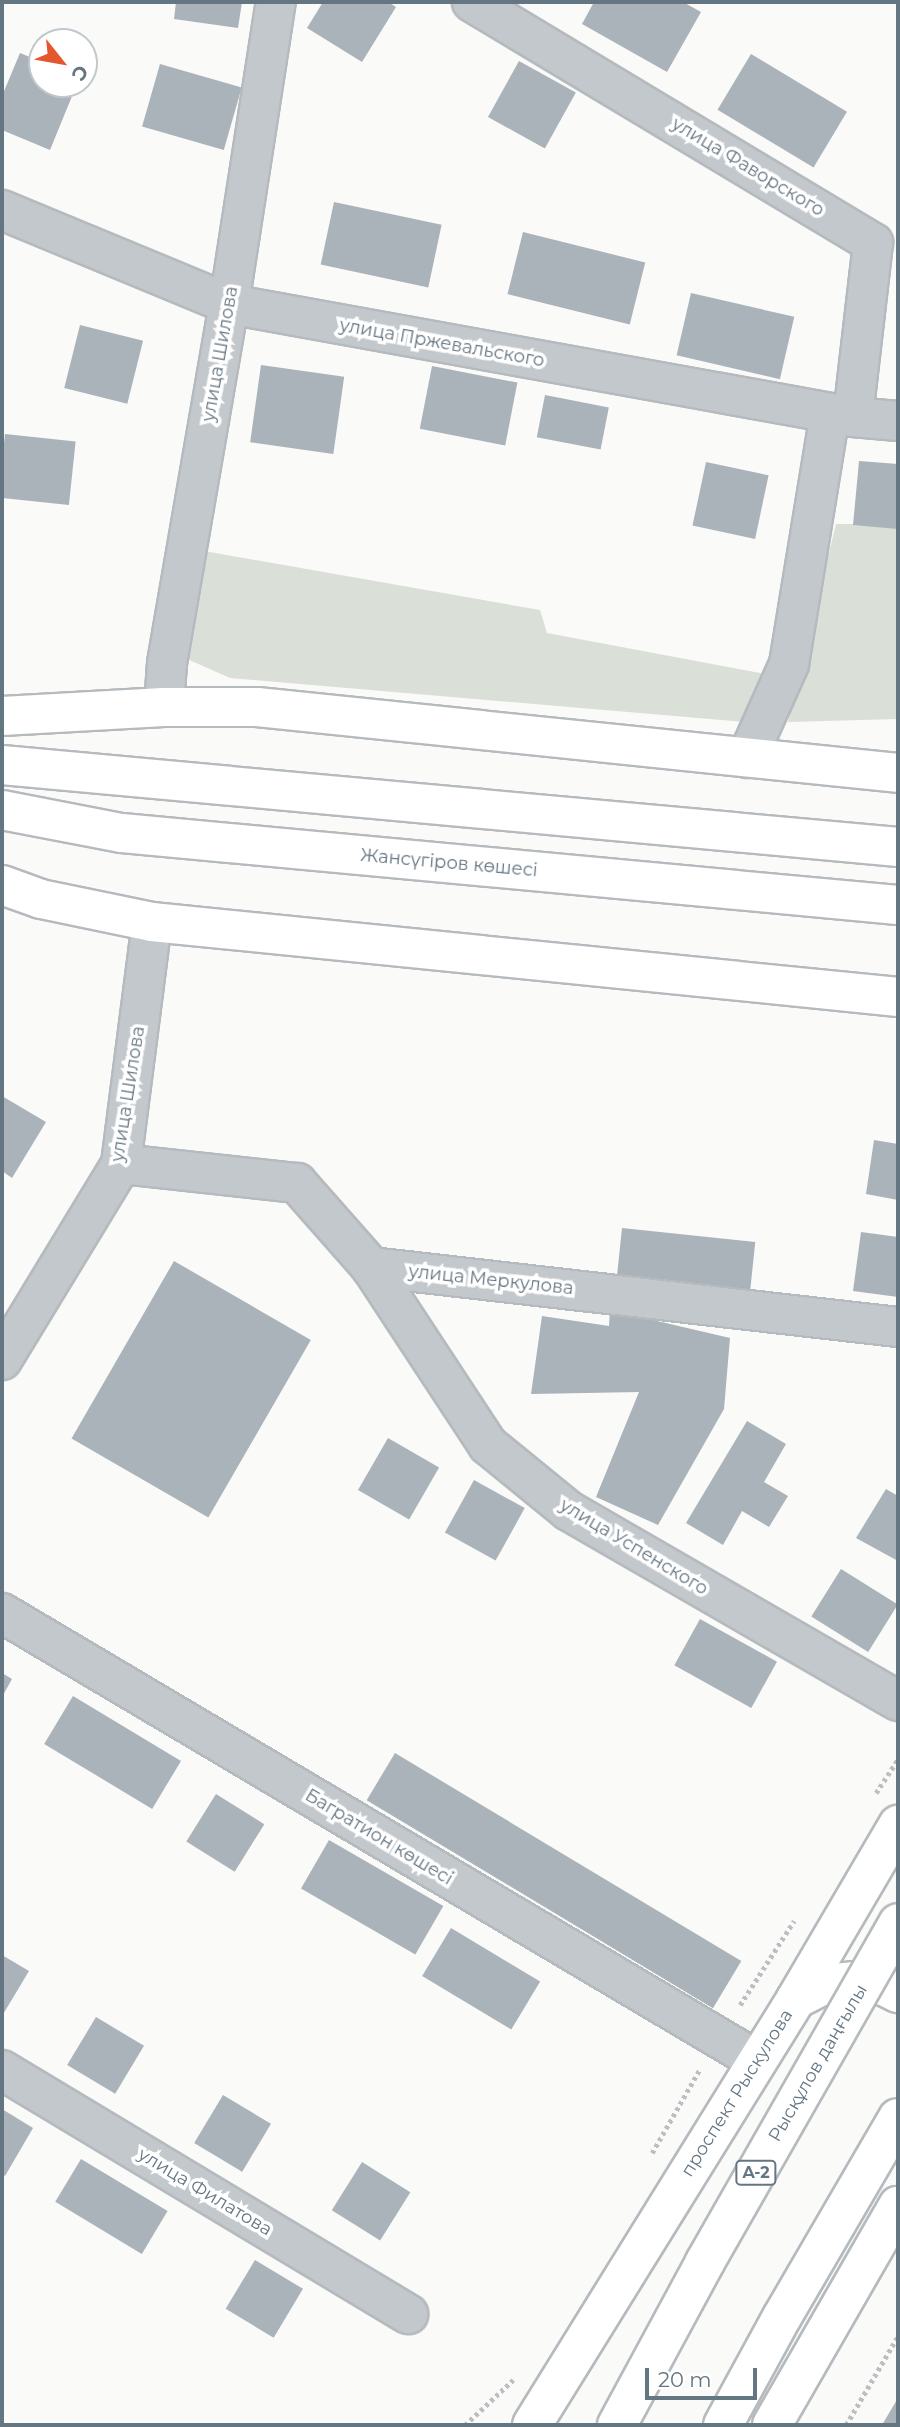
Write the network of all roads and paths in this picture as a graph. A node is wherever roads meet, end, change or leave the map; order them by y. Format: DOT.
graph roads {
  1 [pos="276,2"];
  2 [pos="472,2"];
  3 [pos="2,210"];
  4 [pos="229,304"];
  5 [pos="841,415"];
  6 [pos="898,421"];
  7 [pos="164,707"];
  8 [pos="2,716"];
  9 [pos="747,758"];
  10 [pos="2,765"];
  11 [pos="898,773"];
  12 [pos="2,810"];
  13 [pos="898,847"];
  14 [pos="2,885"];
  15 [pos="898,905"];
  16 [pos="152,922"];
  17 [pos="898,997"];
  18 [pos="121,1164"];
  19 [pos="371,1267"];
  20 [pos="898,1327"];
  21 [pos="2,1360"];
  22 [pos="2,1613"];
  23 [pos="898,1702"];
  24 [pos="897,1832"];
  25 [pos="898,1923"];
  26 [pos="898,1993"];
  27 [pos="796,1999"];
  28 [pos="756,2060"];
  29 [pos="2,2070"];
  30 [pos="898,2118"];
  31 [pos="898,2206"];
  32 [pos="408,2314"];
  33 [pos="898,2336"];
  34 [pos="572,2358"];
  35 [pos="513,2425"];
  36 [pos="533,2425"];
  37 [pos="617,2425"];
  38 [pos="723,2425"];
  39 [pos="772,2425"];
  40 [pos="846,2425"];
  1 -- 4 [label="street, улица Шилова"];
  2 -- 5 [label="street, улица Фаворского"];
  3 -- 4 [label="street, улица Пржевальского"];
  4 -- 5 [label="street, улица Пржевальского"];
  4 -- 7 [label="street, улица Шилова"];
  5 -- 6 [label="street, улица Пржевальского"];
  5 -- 9 [label="street"];
  7 -- 8 [label="main road"];
  7 -- 9 [label="main road"];
  9 -- 11 [label="main road"];
  10 -- 13 [label="main road"];
  12 -- 15 [label="main road, Жансүгіров көшесі"];
  14 -- 16 [label="main road"];
  16 -- 17 [label="main road"];
  16 -- 18 [label="street, улица Шилова"];
  18 -- 19 [label="street"];
  18 -- 21 [label="street, улица Шилова"];
  19 -- 20 [label="street, улица Меркулова"];
  19 -- 23 [label="street, улица Успенского"];
  22 -- 28 [label="street, Багратион көшесі"];
  24 -- 27 [label="main road, проспект Рыскулова"];
  25 -- 37 [label="main road, Рысқұлов даңғылы / A-2, bridge"];
  26 -- 27 [label="main road"];
  27 -- 28 [label="main road, проспект Рыскулова"];
  28 -- 34 [label="main road, проспект Рыскулова"];
  29 -- 32 [label="street, улица Филатова"];
  30 -- 38 [label="main road"];
  31 -- 39 [label="main road"];
  33 -- 40 [label="path"];
  34 -- 35 [label="main road"];
  34 -- 36 [label="main road"];
}
